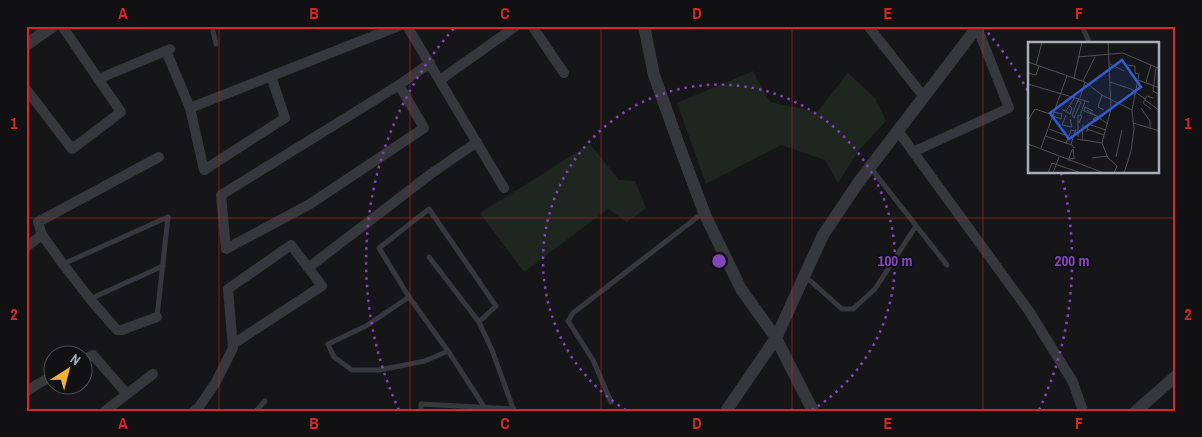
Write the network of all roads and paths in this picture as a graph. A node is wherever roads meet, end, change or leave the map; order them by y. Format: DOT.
graph roads {
  1 [pos="53,26"];
  2 [pos="62,26"];
  3 [pos="212,26"];
  4 [pos="399,26"];
  5 [pos="407,26"];
  6 [pos="516,26"];
  7 [pos="532,26"];
  8 [pos="644,26"];
  9 [pos="868,26"];
  10 [pos="1082,26"];
  11 [pos="978,27"];
  12 [pos="1089,42"];
  13 [pos="216,44"];
  14 [pos="26,45"];
  15 [pos="430,64"];
  16 [pos="564,73"];
  17 [pos="271,76"];
  18 [pos="98,79"];
  19 [pos="440,80"];
  20 [pos="399,85"];
  21 [pos="26,89"];
  22 [pos="924,97"];
  23 [pos="190,108"];
  24 [pos="898,131"];
  25 [pos="477,142"];
  26 [pos="913,152"];
  27 [pos="159,158"];
  28 [pos="870,167"];
  29 [pos="504,188"];
  30 [pos="704,212"];
  31 [pos="916,226"];
  32 [pos="42,235"];
  33 [pos="26,247"];
  34 [pos="429,257"];
  35 [pos="63,264"];
  36 [pos="947,265"];
  37 [pos="163,266"];
  38 [pos="308,268"];
  39 [pos="805,276"];
  40 [pos="409,297"];
  41 [pos="90,299"];
  42 [pos="157,317"];
  43 [pos="480,322"];
  44 [pos="776,338"];
  45 [pos="233,344"];
  46 [pos="448,351"];
  47 [pos="92,355"];
  48 [pos="153,374"];
  49 [pos="1176,376"];
  50 [pos="42,382"];
  51 [pos="26,392"];
  52 [pos="127,394"];
  53 [pos="265,401"];
  54 [pos="611,402"];
  55 [pos="486,408"];
  56 [pos="514,410"];
  57 [pos="105,411"];
  58 [pos="194,411"];
  59 [pos="256,411"];
  60 [pos="420,411"];
  61 [pos="726,411"];
  62 [pos="813,411"];
  63 [pos="1083,411"];
  64 [pos="1136,411"];
  1 -- 14 [label="street"];
  2 -- 18 [label="street"];
  3 -- 13 [label="lane"];
  4 -- 17 [label="street"];
  5 -- 15 [label="street"];
  6 -- 19 [label="street"];
  7 -- 16 [label="street"];
  8 -- 30 [label="street"];
  9 -- 22 [label="street"];
  10 -- 12 [label="lane"];
  11 -- 22 [label="street"];
  11 -- 26 [label="street"];
  15 -- 19 [label="street"];
  15 -- 20 [label="street"];
  17 -- 23 [label="street"];
  17 -- 23 [label="street"];
  18 -- 21 [label="street"];
  18 -- 23 [label="street"];
  19 -- 25 [label="street"];
  20 -- 20 [label="street"];
  22 -- 24 [label="street"];
  24 -- 26 [label="street"];
  24 -- 28 [label="street"];
  25 -- 29 [label="street"];
  25 -- 38 [label="street"];
  26 -- 63 [label="street"];
  27 -- 32 [label="street"];
  28 -- 31 [label="lane"];
  28 -- 39 [label="street"];
  30 -- 44 [label="street"];
  30 -- 54 [label="lane"];
  31 -- 36 [label="lane"];
  31 -- 39 [label="lane"];
  32 -- 33 [label="street"];
  32 -- 35 [label="street"];
  34 -- 43 [label="lane"];
  35 -- 37 [label="lane"];
  35 -- 41 [label="street"];
  37 -- 41 [label="lane"];
  37 -- 42 [label="lane"];
  38 -- 45 [label="street"];
  38 -- 45 [label="street"];
  39 -- 44 [label="street"];
  40 -- 43 [label="lane"];
  40 -- 46 [label="lane"];
  40 -- 46 [label="lane"];
  41 -- 42 [label="street"];
  43 -- 56 [label="lane"];
  44 -- 61 [label="street"];
  44 -- 62 [label="street"];
  45 -- 58 [label="street"];
  46 -- 55 [label="lane"];
  47 -- 52 [label="street"];
  48 -- 52 [label="street"];
  49 -- 64 [label="street"];
  50 -- 51 [label="street"];
  52 -- 57 [label="street"];
  53 -- 59 [label="lane"];
  55 -- 56 [label="lane"];
  55 -- 60 [label="lane"];
}
